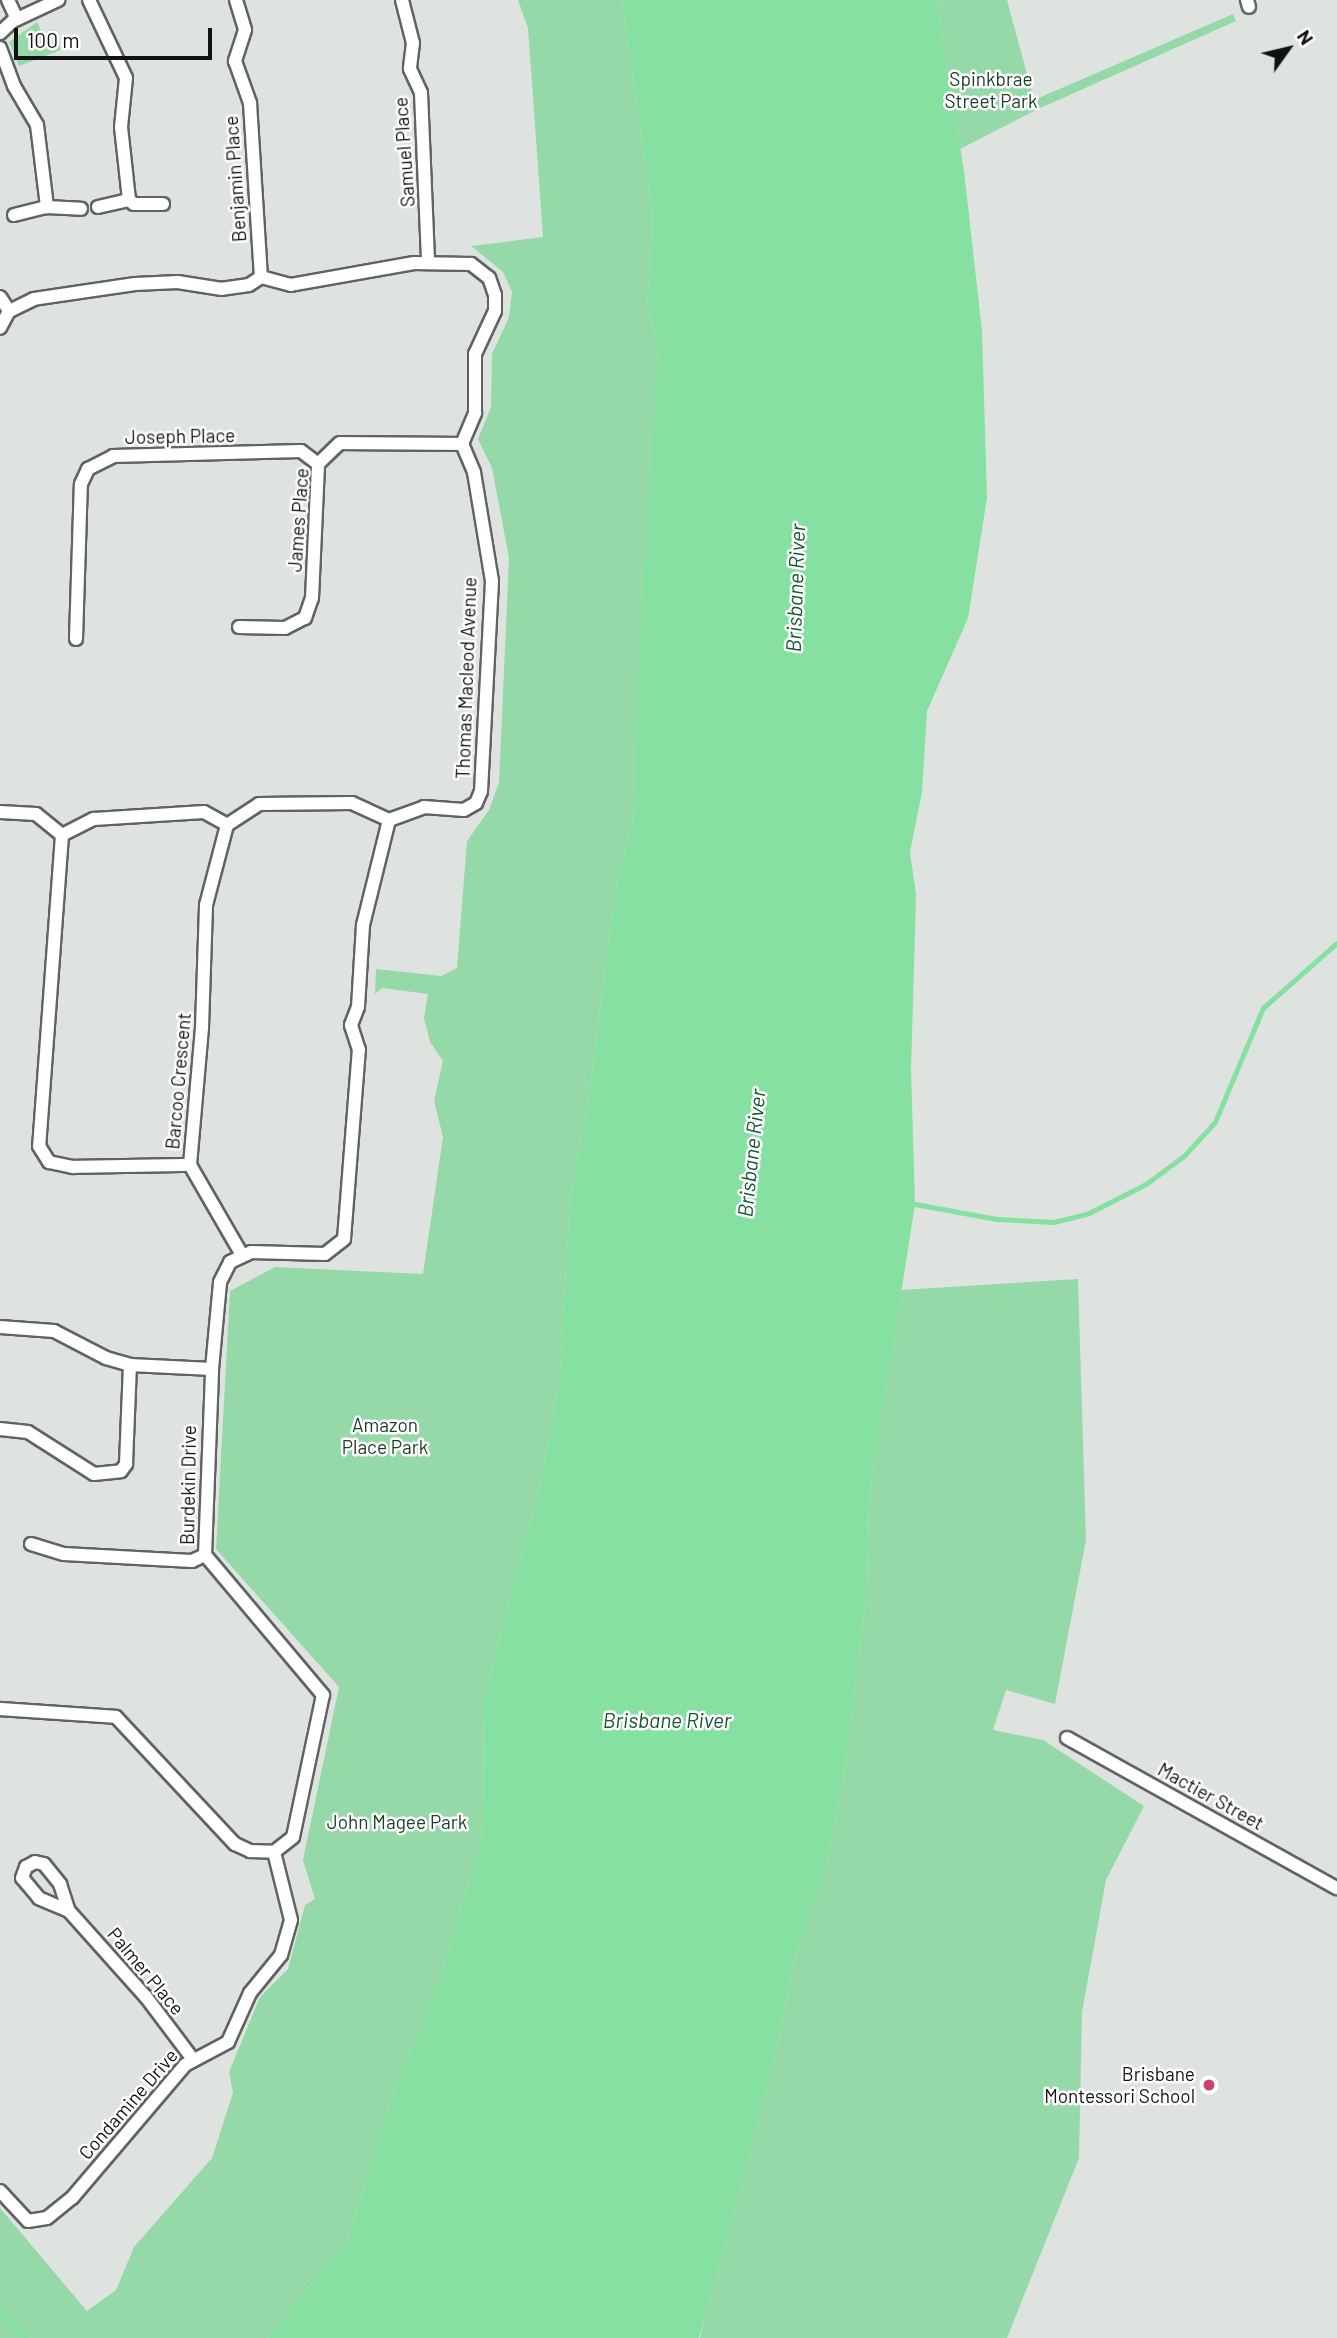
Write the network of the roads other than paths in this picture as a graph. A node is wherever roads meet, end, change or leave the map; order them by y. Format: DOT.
graph roads {
  1 [pos="8,0"];
  2 [pos="58,0"];
  3 [pos="89,0"];
  4 [pos="236,0"];
  5 [pos="402,0"];
  6 [pos="29,5"];
  7 [pos="18,19"];
  8 [pos="0,33"];
  9 [pos="0,48"];
  10 [pos="129,200"];
  11 [pos="163,204"];
  12 [pos="47,207"];
  13 [pos="98,207"];
  14 [pos="81,209"];
  15 [pos="14,215"];
  16 [pos="428,262"];
  17 [pos="261,277"];
  18 [pos="0,297"];
  19 [pos="9,310"];
  20 [pos="0,328"];
  21 [pos="461,444"];
  22 [pos="318,464"];
  23 [pos="239,627"];
  24 [pos="76,639"];
  25 [pos="0,812"];
  26 [pos="389,820"];
  27 [pos="227,825"];
  28 [pos="62,835"];
  29 [pos="190,1165"];
  30 [pos="242,1255"];
  31 [pos="0,1327"];
  32 [pos="130,1364"];
  33 [pos="212,1369"];
  34 [pos="0,1429"];
  35 [pos="31,1545"];
  36 [pos="205,1555"];
  37 [pos="0,1709"];
  38 [pos="1067,1738"];
  39 [pos="274,1852"];
  40 [pos="1337,1888"];
  41 [pos="69,1911"];
  42 [pos="192,2058"];
  43 [pos="0,2191"];
  1 -- 7 [label="street"];
  2 -- 6 [label="street"];
  3 -- 10 [label="street"];
  4 -- 17 [label="street, Benjamin Place"];
  5 -- 16 [label="street, Samuel Place"];
  6 -- 7 [label="street"];
  7 -- 8 [label="street"];
  9 -- 12 [label="street"];
  10 -- 11 [label="street"];
  10 -- 13 [label="street"];
  12 -- 14 [label="street"];
  12 -- 15 [label="street"];
  16 -- 17 [label="street"];
  16 -- 21 [label="street"];
  17 -- 19 [label="street"];
  18 -- 19 [label="street"];
  19 -- 20 [label="street"];
  21 -- 22 [label="street, James Place"];
  21 -- 26 [label="street, Thomas Macleod Avenue"];
  22 -- 23 [label="street, James Place"];
  22 -- 24 [label="street, Joseph Place"];
  25 -- 28 [label="street"];
  26 -- 27 [label="street"];
  26 -- 30 [label="street"];
  27 -- 28 [label="street"];
  27 -- 29 [label="street, Barcoo Crescent"];
  28 -- 29 [label="street, Barcoo Crescent"];
  29 -- 30 [label="street"];
  30 -- 33 [label="street, Burdekin Drive"];
  31 -- 32 [label="street"];
  32 -- 33 [label="street"];
  32 -- 34 [label="street"];
  33 -- 36 [label="street, Burdekin Drive"];
  35 -- 36 [label="street"];
  36 -- 39 [label="street, Burdekin Drive"];
  37 -- 39 [label="street"];
  38 -- 40 [label="street, Mactier Street"];
  39 -- 42 [label="street, Condamine Drive"];
  41 -- 42 [label="street, Palmer Place"];
  42 -- 43 [label="street, Condamine Drive"];
}
